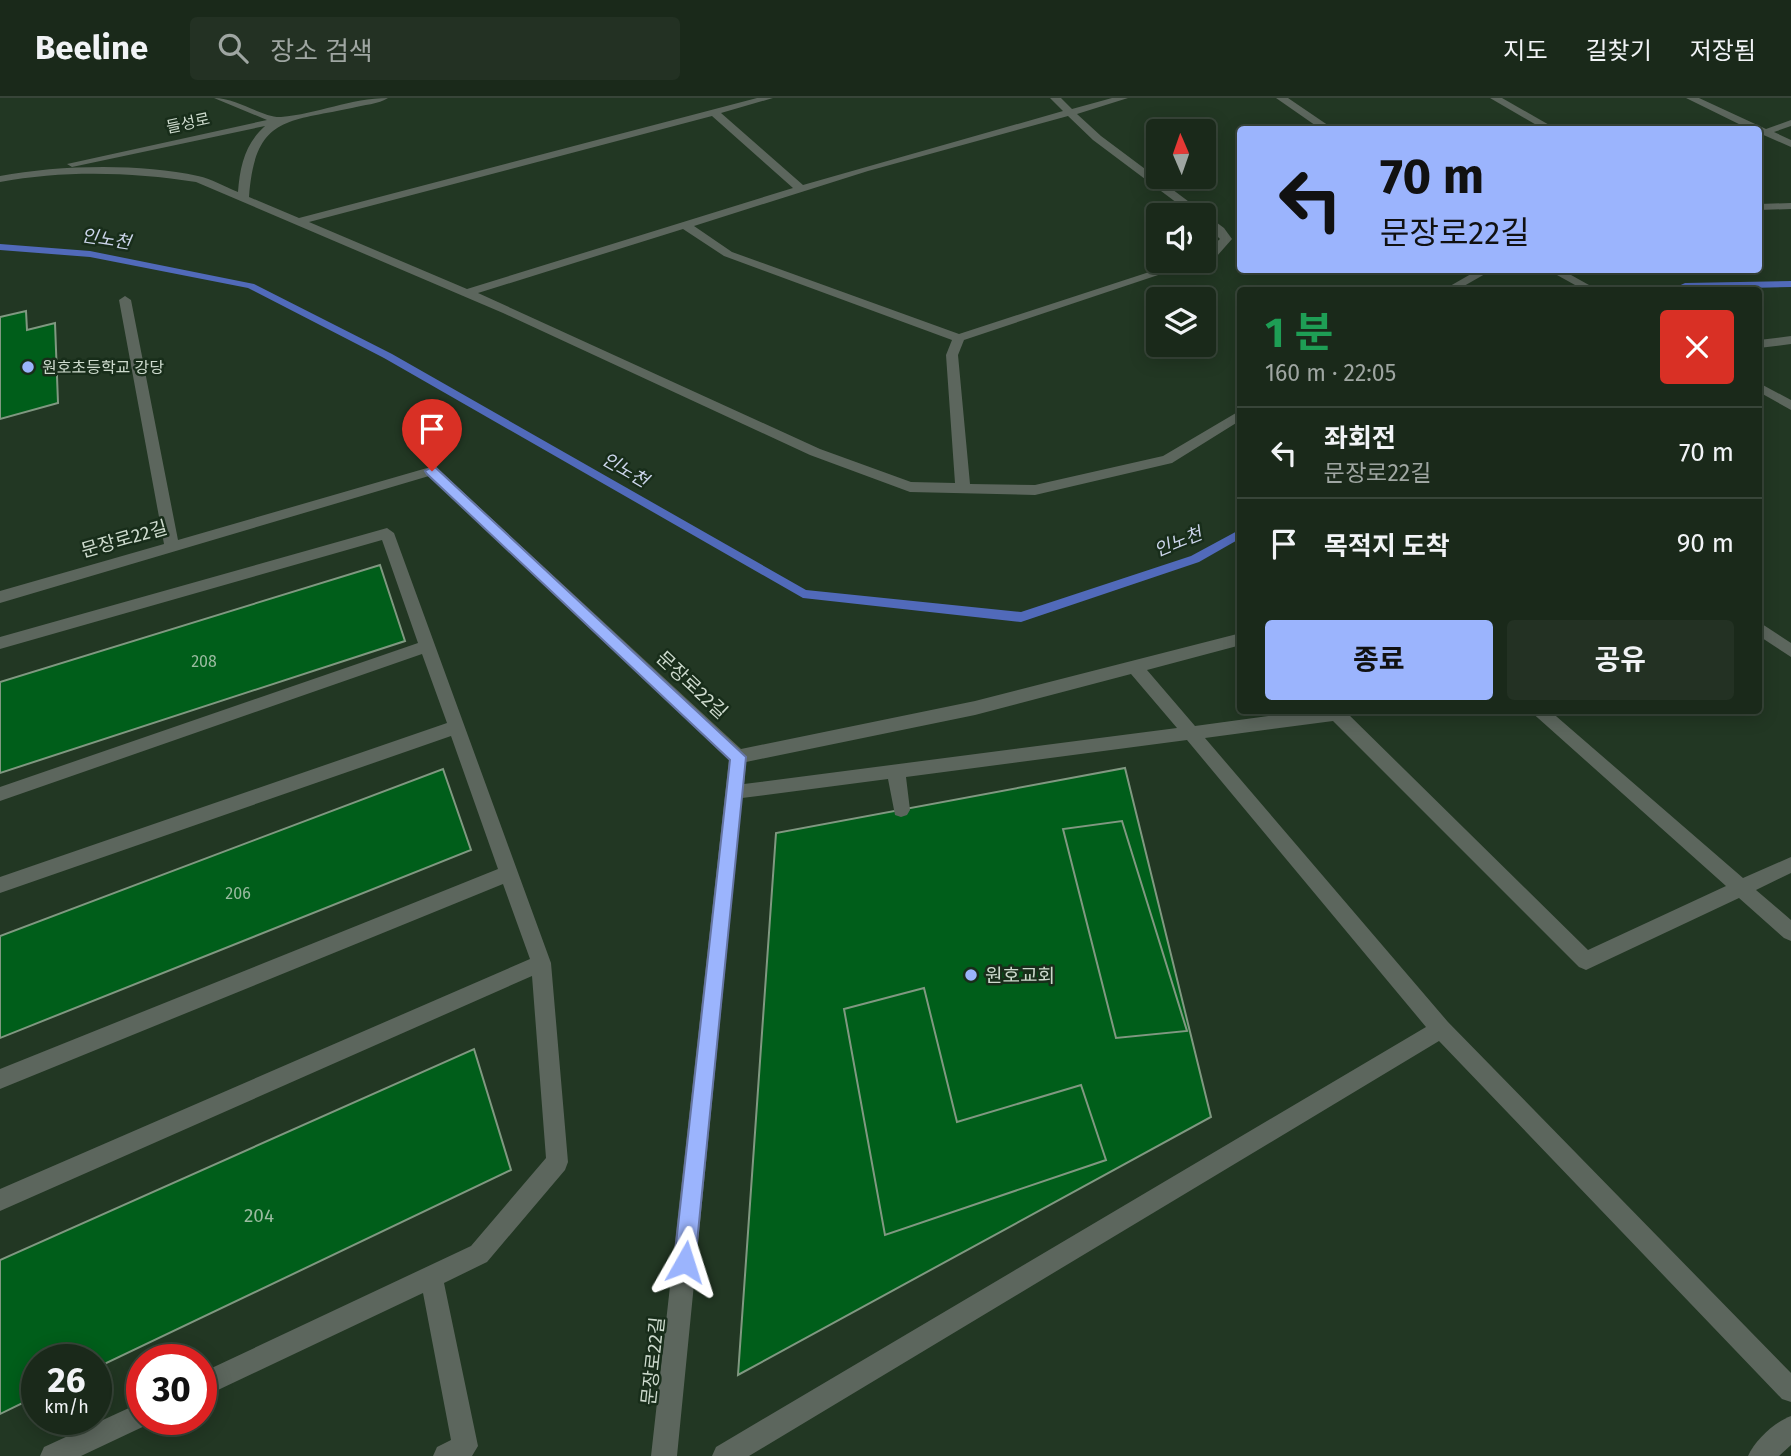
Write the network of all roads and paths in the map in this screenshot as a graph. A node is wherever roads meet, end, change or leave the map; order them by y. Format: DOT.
graph roads {
  1 [pos="219,98"];
  2 [pos="383,98"];
  3 [pos="768,98"];
  4 [pos="1055,98"];
  5 [pos="1123,98"];
  6 [pos="1281,98"];
  7 [pos="1494,98"];
  8 [pos="1691,98"];
  9 [pos="714,112"];
  10 [pos="1071,113"];
  11 [pos="277,121"];
  12 [pos="1791,122"];
  13 [pos="1324,126"];
  14 [pos="1546,126"];
  15 [pos="1753,126"];
  16 [pos="1762,130"];
  17 [pos="1766,132"];
  18 [pos="1791,145"];
  19 [pos="30,173"];
  20 [pos="0,180"];
  21 [pos="800,189"];
  22 [pos="243,199"];
  23 [pos="1183,203"];
  24 [pos="1791,206"];
  25 [pos="1762,207"];
  26 [pos="297,222"];
  27 [pos="685,225"];
  28 [pos="1216,227"];
  29 [pos="1216,251"];
  30 [pos="1157,273"];
  31 [pos="1480,273"];
  32 [pos="1560,273"];
  33 [pos="1455,287"];
  34 [pos="1586,287"];
  35 [pos="466,293"];
  36 [pos="125,300"];
  37 [pos="959,338"];
  38 [pos="1791,340"];
  39 [pos="1762,344"];
  40 [pos="1762,389"];
  41 [pos="1791,407"];
  42 [pos="1237,416"];
  43 [pos="963,489"];
  44 [pos="172,547"];
  45 [pos="0,597"];
  46 [pos="1762,630"];
  47 [pos="1237,640"];
  48 [pos="0,643"];
  49 [pos="428,646"];
  50 [pos="1791,651"];
  51 [pos="1135,667"];
  52 [pos="1542,714"];
  53 [pos="456,727"];
  54 [pos="1193,733"];
  55 [pos="738,757"];
  56 [pos="896,771"];
  57 [pos="735,792"];
  58 [pos="0,793"];
  59 [pos="901,810"];
  60 [pos="1790,865"];
  61 [pos="509,873"];
  62 [pos="0,885"];
  63 [pos="1740,888"];
  64 [pos="1791,932"];
  65 [pos="541,963"];
  66 [pos="1441,1030"];
  67 [pos="0,1079"];
  68 [pos="0,1200"];
  69 [pos="430,1277"];
  70 [pos="217,1378"];
  71 [pos="1791,1390"];
  72 [pos="126,1422"];
  73 [pos="1791,1428"];
  74 [pos="53,1456"];
  75 [pos="446,1456"];
  76 [pos="664,1456"];
  77 [pos="725,1456"];
  78 [pos="1761,1456"];
  1 -- 11 [label="street"];
  2 -- 11 [label="street, 들성로"];
  3 -- 9 [label="street"];
  4 -- 10 [label="street"];
  5 -- 10 [label="street"];
  6 -- 13 [label="street"];
  7 -- 14 [label="street"];
  8 -- 15 [label="street"];
  9 -- 21 [label="street"];
  9 -- 26 [label="street"];
  10 -- 21 [label="street"];
  10 -- 23 [label="street"];
  11 -- 19 [label="street, 들성로"];
  11 -- 22 [label="street"];
  12 -- 17 [label="street"];
  16 -- 17 [label="street"];
  17 -- 18 [label="street"];
  19 -- 20 [label="street, 들성로"];
  19 -- 22 [label="street"];
  21 -- 27 [label="street"];
  22 -- 26 [label="street"];
  24 -- 25 [label="street"];
  26 -- 35 [label="street"];
  27 -- 35 [label="street"];
  27 -- 37 [label="street"];
  28 -- 29 [label="street"];
  30 -- 37 [label="street"];
  31 -- 33 [label="street"];
  32 -- 34 [label="street"];
  35 -- 43 [label="street"];
  36 -- 44 [label="street"];
  37 -- 43 [label="street"];
  38 -- 39 [label="street"];
  40 -- 41 [label="street"];
  42 -- 43 [label="street"];
  44 -- 45 [label="street, 문장로22길"];
  44 -- 55 [label="street, 문장로22길"];
  46 -- 50 [label="street"];
  47 -- 51 [label="street"];
  48 -- 49 [label="street"];
  49 -- 53 [label="street"];
  49 -- 58 [label="street"];
  51 -- 54 [label="street"];
  51 -- 55 [label="street"];
  52 -- 63 [label="street"];
  53 -- 61 [label="street"];
  53 -- 62 [label="street"];
  54 -- 56 [label="street"];
  54 -- 63 [label="street"];
  54 -- 66 [label="street"];
  55 -- 57 [label="street, 문장로22길"];
  56 -- 57 [label="street"];
  56 -- 59 [label="street"];
  57 -- 76 [label="street, 문장로22길"];
  60 -- 63 [label="street"];
  61 -- 65 [label="street"];
  61 -- 67 [label="street"];
  63 -- 64 [label="street"];
  65 -- 68 [label="street"];
  65 -- 69 [label="street"];
  66 -- 71 [label="street"];
  66 -- 77 [label="street"];
  69 -- 70 [label="street"];
  69 -- 75 [label="street"];
  72 -- 74 [label="street"];
  73 -- 78 [label="street"];
}
